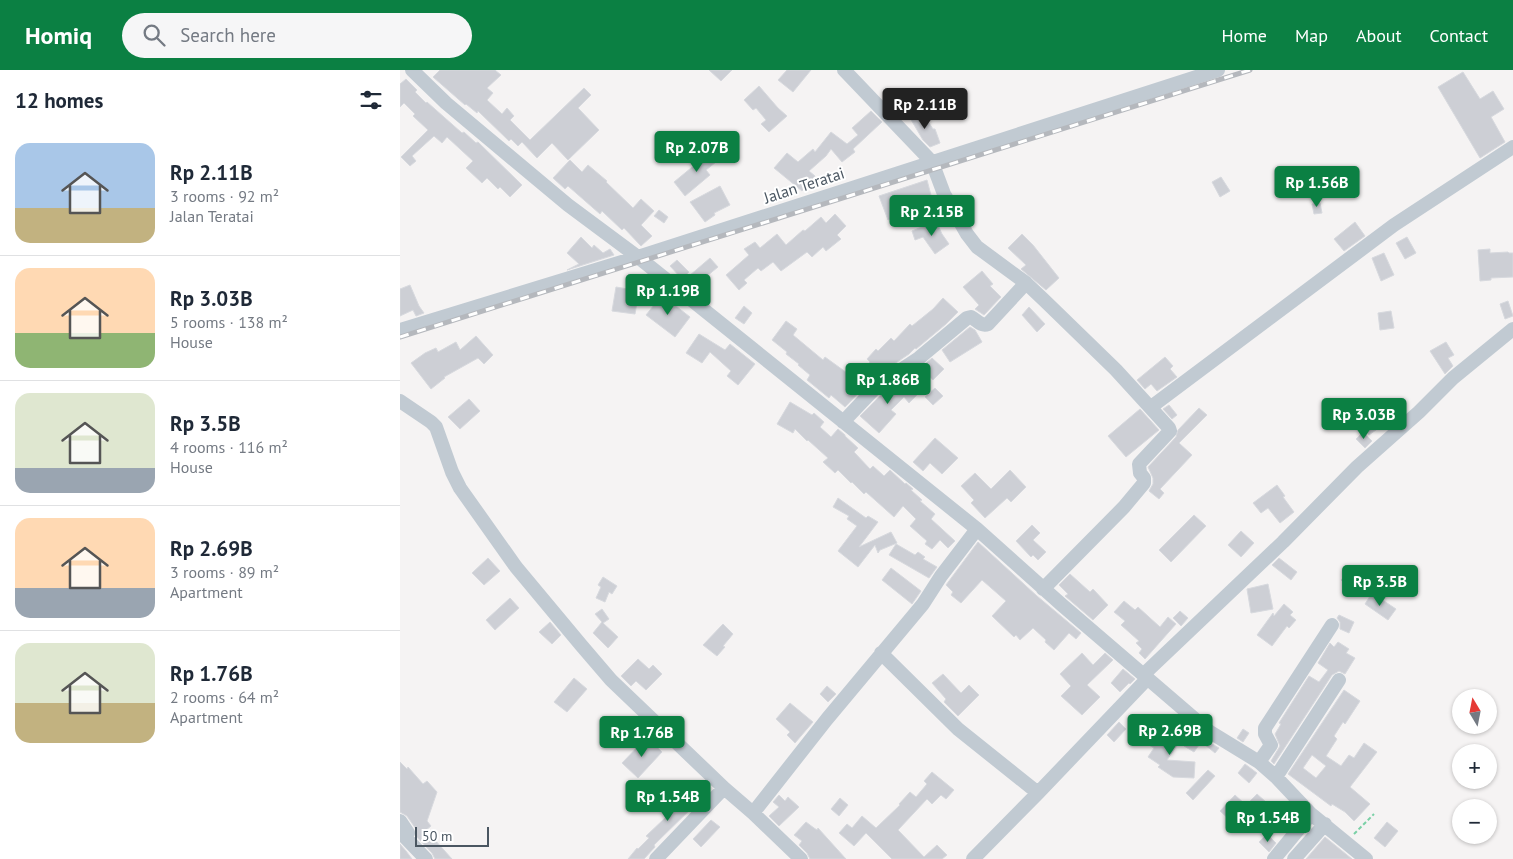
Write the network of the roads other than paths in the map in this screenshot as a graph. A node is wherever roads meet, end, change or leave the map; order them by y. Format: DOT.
graph roads {
  1 [pos="412,70"];
  2 [pos="844,70"];
  3 [pos="1218,70"];
  4 [pos="1513,147"];
  5 [pos="932,162"];
  6 [pos="638,257"];
  7 [pos="1026,283"];
  8 [pos="1513,329"];
  9 [pos="400,330"];
  10 [pos="400,401"];
  11 [pos="1151,407"];
  12 [pos="843,422"];
  13 [pos="977,528"];
  14 [pos="1043,589"];
  15 [pos="1332,624"];
  16 [pos="881,654"];
  17 [pos="1145,677"];
  18 [pos="1338,680"];
  19 [pos="1259,762"];
  20 [pos="1276,777"];
  21 [pos="724,788"];
  22 [pos="1038,793"];
  23 [pos="753,813"];
  24 [pos="1311,814"];
  25 [pos="400,821"];
  26 [pos="1325,824"];
  27 [pos="402,839"];
  28 [pos="426,859"];
  29 [pos="656,859"];
  30 [pos="801,859"];
  31 [pos="973,859"];
  32 [pos="1274,859"];
  33 [pos="1294,859"];
  34 [pos="1366,859"];
  1 -- 6 [label="street"];
  2 -- 5 [label="street"];
  3 -- 5 [label="street, Jalan Teratai"];
  4 -- 11 [label="street"];
  5 -- 6 [label="street, Jalan Teratai"];
  5 -- 7 [label="street"];
  6 -- 9 [label="street, Jalan Teratai"];
  6 -- 12 [label="street"];
  7 -- 11 [label="street"];
  7 -- 12 [label="street"];
  8 -- 17 [label="street"];
  10 -- 21 [label="street"];
  11 -- 14 [label="street"];
  12 -- 13 [label="street"];
  13 -- 14 [label="street"];
  13 -- 16 [label="street"];
  14 -- 17 [label="street"];
  15 -- 19 [label="street"];
  16 -- 22 [label="street"];
  16 -- 23 [label="street"];
  17 -- 19 [label="street"];
  17 -- 22 [label="street"];
  18 -- 20 [label="street"];
  19 -- 20 [label="street"];
  20 -- 24 [label="street"];
  21 -- 23 [label="street"];
  21 -- 29 [label="street"];
  22 -- 31 [label="street"];
  23 -- 30 [label="street"];
  24 -- 26 [label="street"];
  24 -- 32 [label="street"];
  25 -- 27 [label="street"];
  26 -- 33 [label="street"];
  26 -- 34 [label="street"];
  27 -- 28 [label="street"];
}
